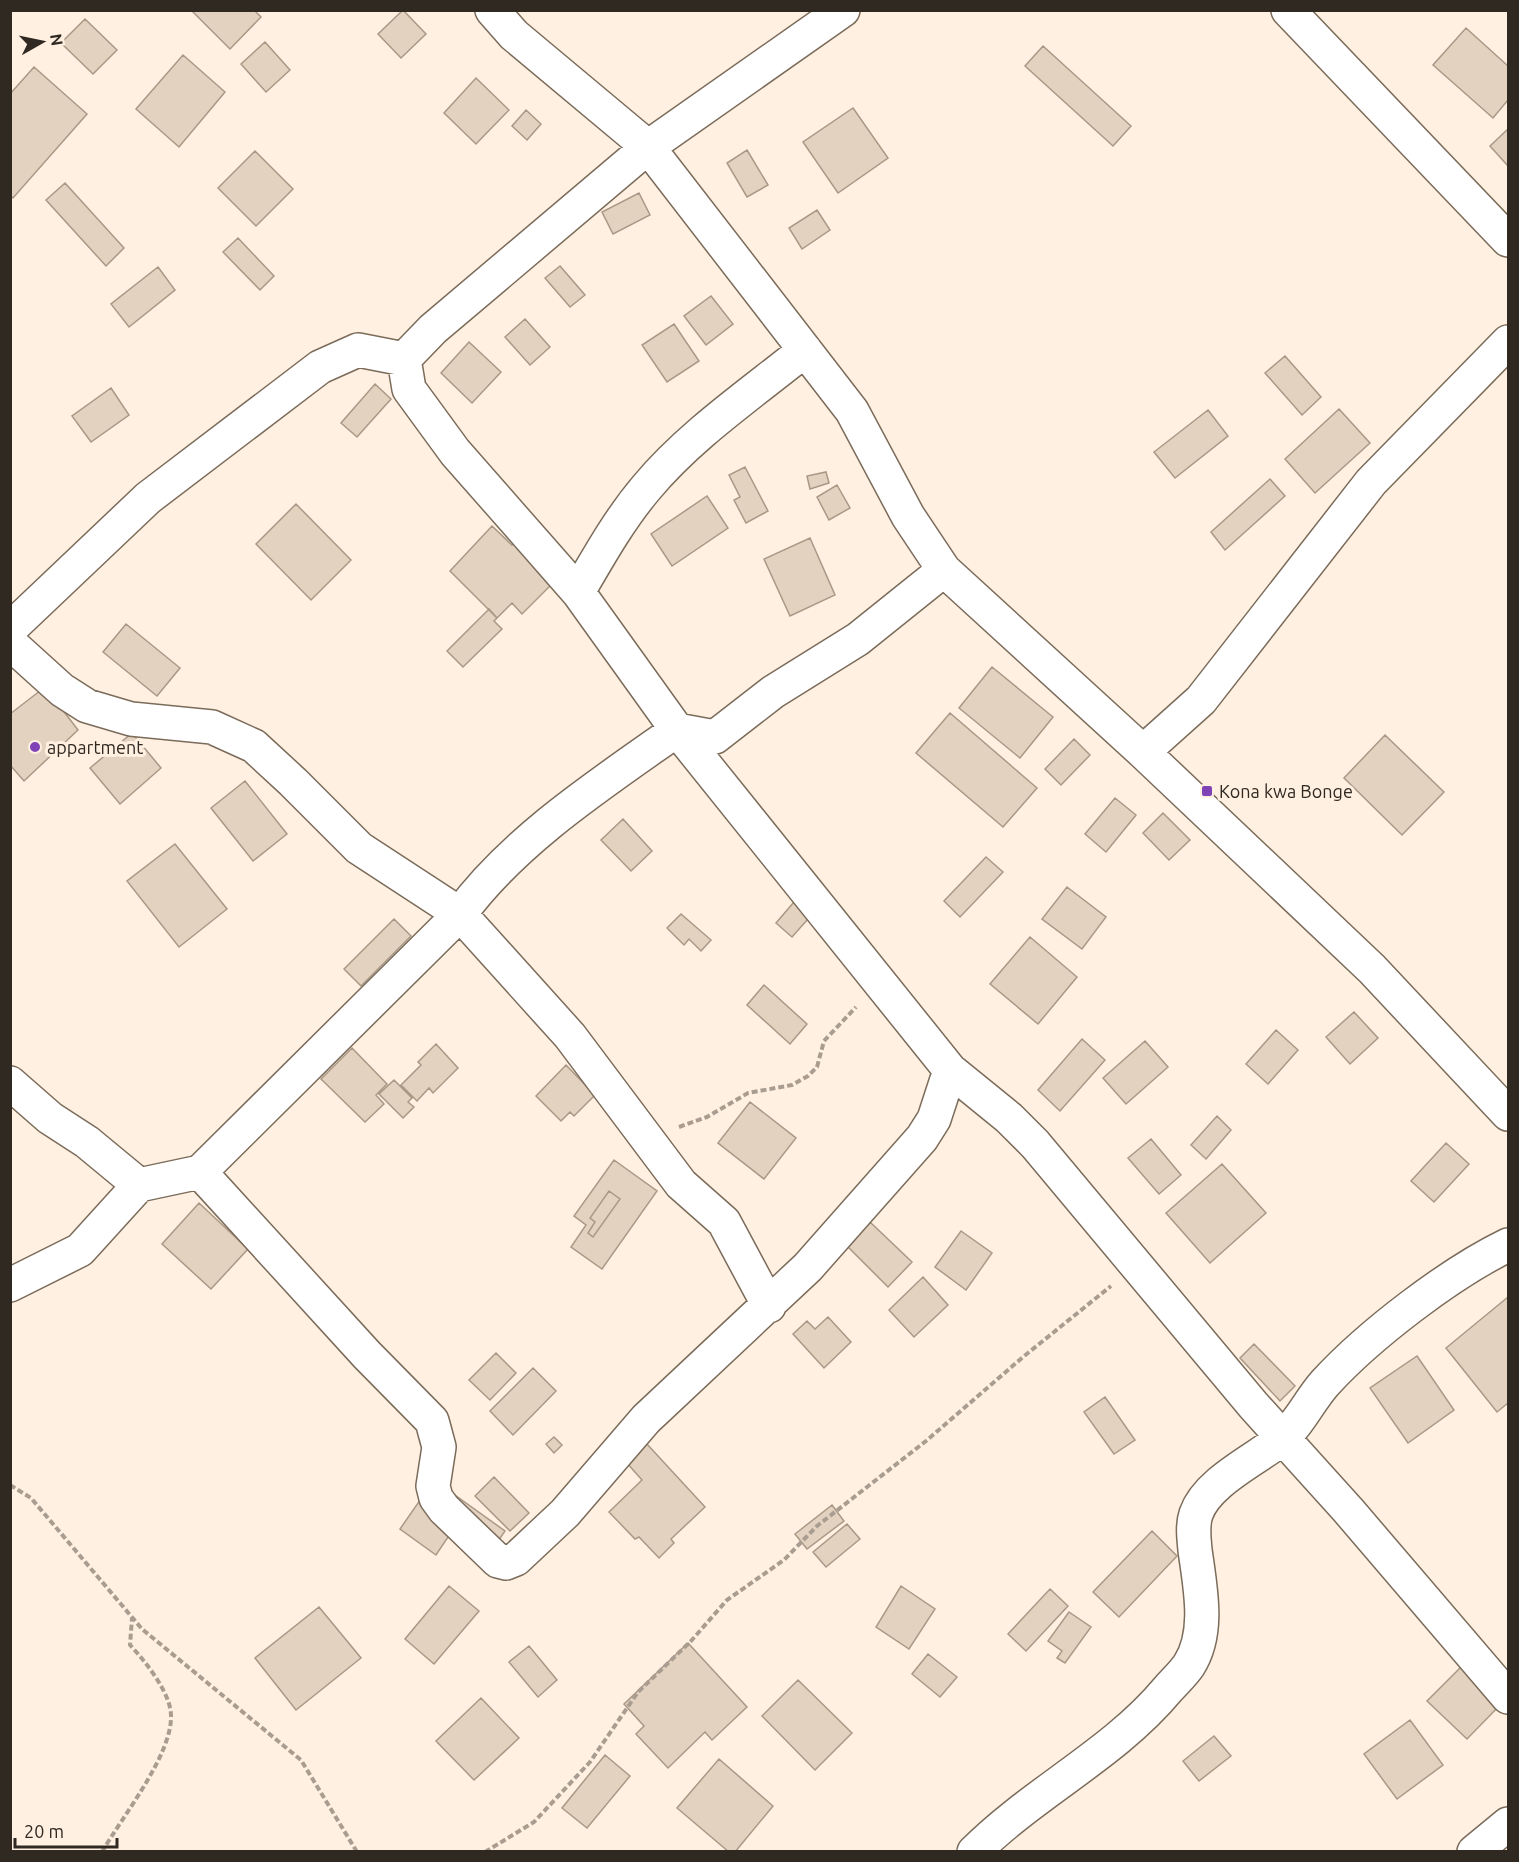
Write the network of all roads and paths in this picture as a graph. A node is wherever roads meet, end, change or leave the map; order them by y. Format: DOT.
graph roads {
  1 [pos="492,10"];
  2 [pos="843,10"];
  3 [pos="1288,10"];
  4 [pos="648,147"];
  5 [pos="1509,240"];
  6 [pos="1509,342"];
  7 [pos="805,350"];
  8 [pos="404,358"];
  9 [pos="944,570"];
  10 [pos="578,592"];
  11 [pos="10,629"];
  12 [pos="10,643"];
  13 [pos="677,730"];
  14 [pos="1143,752"];
  15 [pos="460,914"];
  16 [pos="879,981"];
  17 [pos="950,1071"];
  18 [pos="10,1083"];
  19 [pos="1509,1114"];
  20 [pos="676,1128"];
  21 [pos="200,1172"];
  22 [pos="139,1185"];
  23 [pos="1509,1245"];
  24 [pos="1137,1266"];
  25 [pos="10,1285"];
  26 [pos="769,1306"];
  27 [pos="1282,1439"];
  28 [pos="10,1485"];
  29 [pos="132,1617"];
  30 [pos="1509,1697"];
  31 [pos="1509,1824"];
  32 [pos="102,1851"];
  33 [pos="357,1851"];
  34 [pos="484,1851"];
  35 [pos="974,1851"];
  36 [pos="1474,1851"];
  1 -- 4 [label="street"];
  2 -- 4 [label="street"];
  3 -- 5 [label="street"];
  4 -- 7 [label="street"];
  4 -- 8 [label="street"];
  6 -- 14 [label="street"];
  7 -- 9 [label="street"];
  7 -- 10 [label="street"];
  8 -- 10 [label="street"];
  8 -- 11 [label="street"];
  9 -- 13 [label="street"];
  9 -- 14 [label="street"];
  10 -- 13 [label="street"];
  12 -- 15 [label="street"];
  13 -- 15 [label="street"];
  13 -- 16 [label="street"];
  14 -- 19 [label="street"];
  15 -- 21 [label="street"];
  15 -- 26 [label="street"];
  16 -- 17 [label="street"];
  16 -- 20 [label="path"];
  17 -- 24 [label="street"];
  17 -- 26 [label="street"];
  18 -- 22 [label="street"];
  21 -- 22 [label="street"];
  21 -- 26 [label="street"];
  22 -- 25 [label="street"];
  23 -- 27 [label="street"];
  24 -- 27 [label="street"];
  24 -- 34 [label="path"];
  27 -- 30 [label="street"];
  27 -- 35 [label="street"];
  28 -- 29 [label="path"];
  29 -- 32 [label="path"];
  29 -- 33 [label="path"];
  31 -- 36 [label="street"];
}
